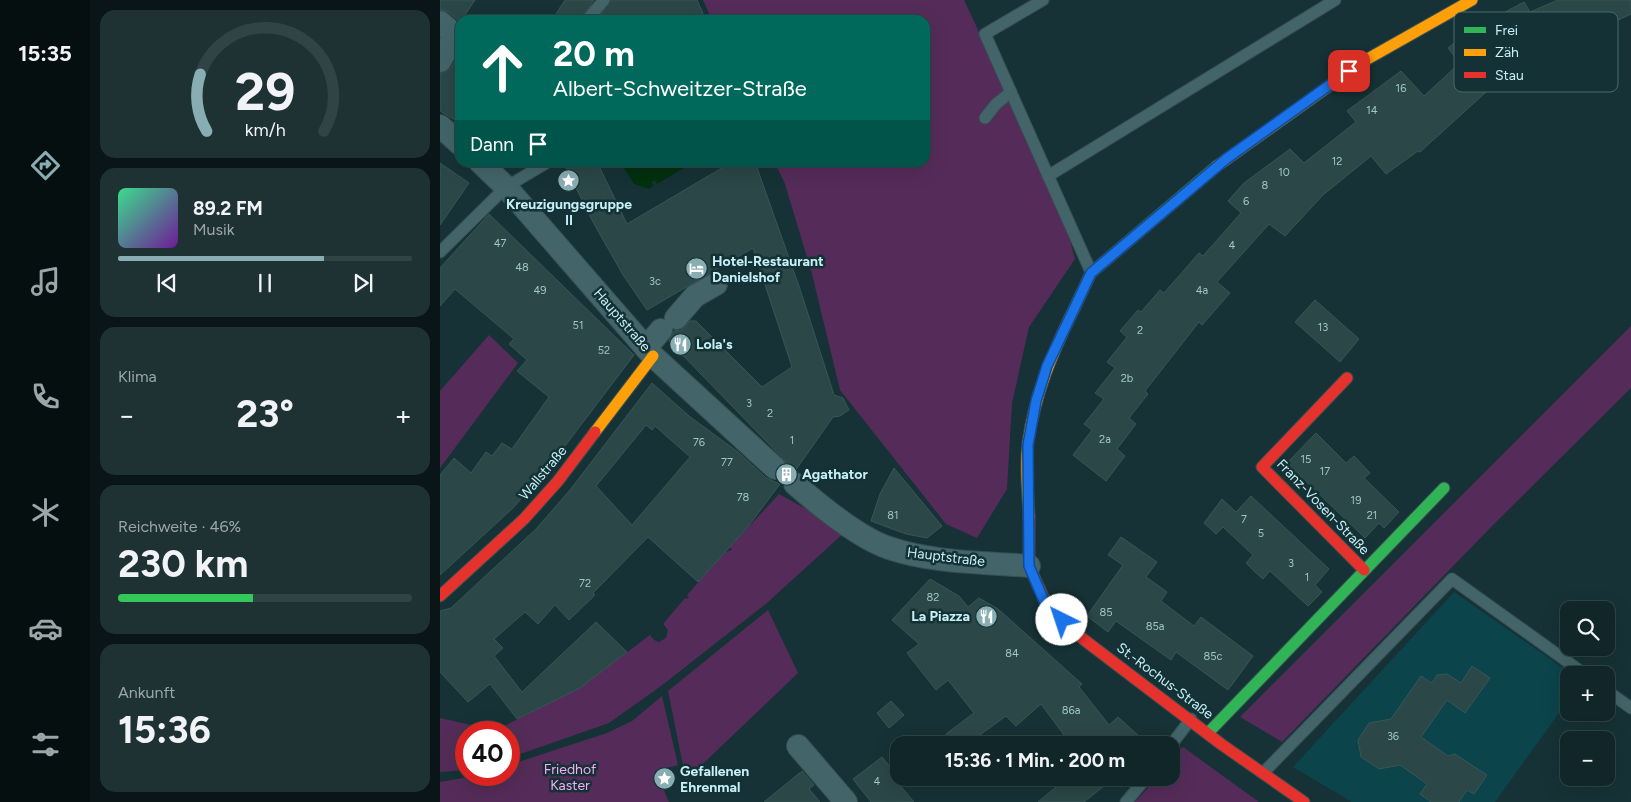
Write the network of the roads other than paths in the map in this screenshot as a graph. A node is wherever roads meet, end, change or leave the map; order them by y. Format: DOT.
graph roads {
  1 [pos="604,0"];
  2 [pos="1043,0"];
  3 [pos="1335,0"];
  4 [pos="1472,0"];
  5 [pos="591,15"];
  6 [pos="440,22"];
  7 [pos="440,61"];
  8 [pos="1011,92"];
  9 [pos="985,118"];
  10 [pos="440,126"];
  11 [pos="455,140"];
  12 [pos="485,167"];
  13 [pos="539,167"];
  14 [pos="1048,176"];
  15 [pos="506,187"];
  16 [pos="440,252"];
  17 [pos="1091,273"];
  18 [pos="716,284"];
  19 [pos="649,352"];
  20 [pos="1347,378"];
  21 [pos="775,468"];
  22 [pos="795,484"];
  23 [pos="1444,488"];
  24 [pos="1029,566"];
  25 [pos="1364,570"];
  26 [pos="440,596"];
  27 [pos="1573,666"];
  28 [pos="1615,696"];
  29 [pos="1631,708"];
  30 [pos="1191,719"];
  31 [pos="1208,733"];
  32 [pos="1178,736"];
  33 [pos="798,746"];
  34 [pos="1262,774"];
  35 [pos="1139,786"];
  36 [pos="846,802"];
  37 [pos="1126,802"];
  38 [pos="1304,802"];
  1 -- 5 [label="lane"];
  2 -- 8 [label="lane"];
  3 -- 14 [label="lane"];
  4 -- 17 [label="street"];
  6 -- 7 [label="street"];
  8 -- 9 [label="lane"];
  8 -- 14 [label="lane"];
  10 -- 11 [label="street"];
  12 -- 15 [label="street, Hauptstraße"];
  13 -- 15 [label="lane"];
  14 -- 17 [label="lane"];
  15 -- 16 [label="lane"];
  15 -- 19 [label="street, Hauptstraße"];
  17 -- 24 [label="street"];
  18 -- 19 [label="street"];
  19 -- 21 [label="street, Hauptstraße"];
  19 -- 26 [label="street, Wallstraße"];
  20 -- 25 [label="street, Franz-Vosen-Straße"];
  22 -- 24 [label="street, Hauptstraße"];
  23 -- 25 [label="street, Franz-Vosen-Straße"];
  24 -- 30 [label="street, St.-Rochus-Straße"];
  25 -- 31 [label="street, Franz-Vosen-Straße"];
  27 -- 34 [label="lane"];
  28 -- 29 [label="lane"];
  30 -- 31 [label="street, St.-Rochus-Straße"];
  30 -- 32 [label="lane"];
  31 -- 34 [label="street, St.-Rochus-Straße"];
  33 -- 36 [label="street"];
  34 -- 38 [label="street, St.-Rochus-Straße"];
  35 -- 37 [label="lane"];
}
